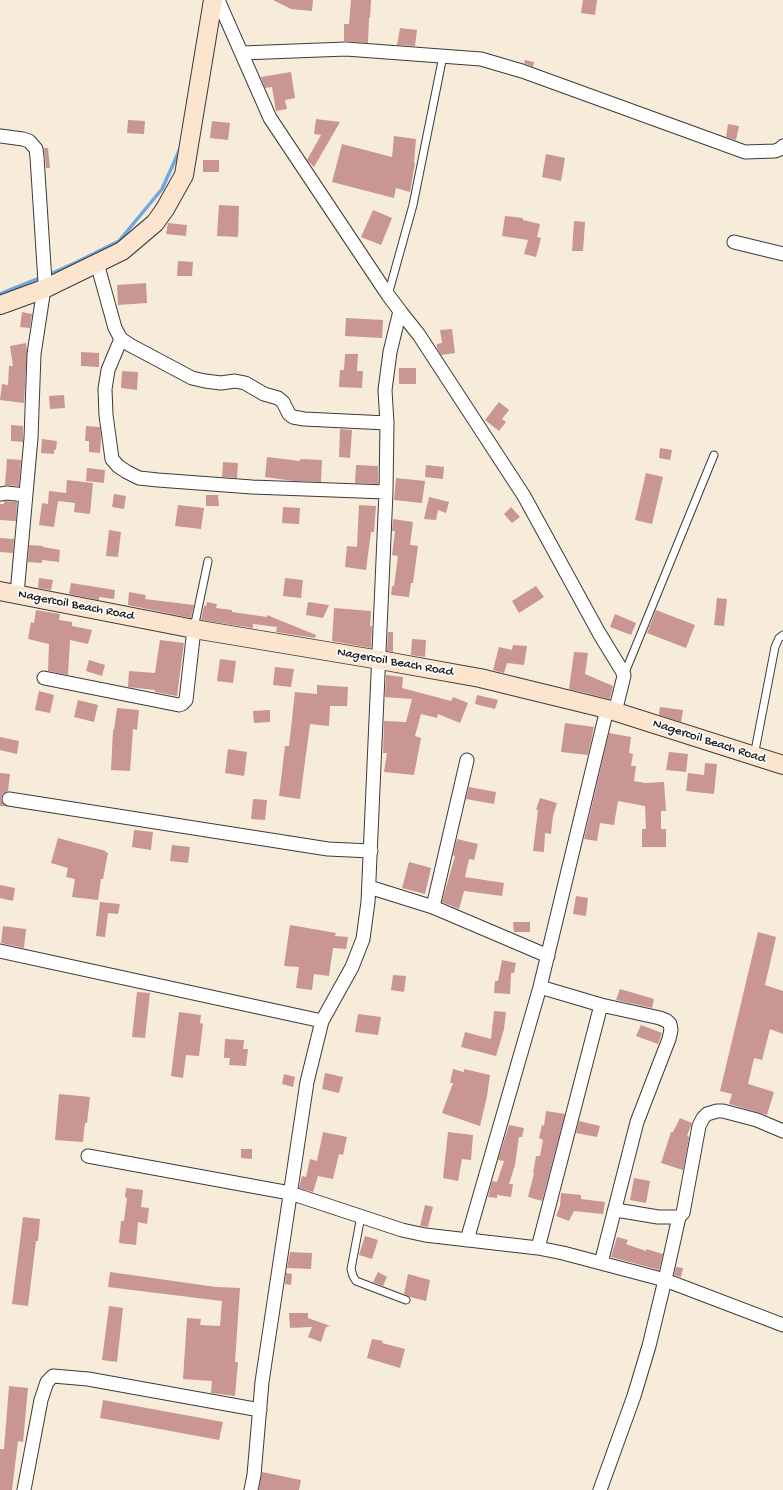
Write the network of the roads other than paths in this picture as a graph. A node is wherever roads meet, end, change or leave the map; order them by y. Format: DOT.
graph roads {
  1 [pos="213,0"];
  2 [pos="218,0"];
  3 [pos="240,52"];
  4 [pos="443,56"];
  5 [pos="0,136"];
  6 [pos="783,146"];
  7 [pos="734,242"];
  8 [pos="783,254"];
  9 [pos="97,263"];
  10 [pos="44,281"];
  11 [pos="388,295"];
  12 [pos="0,305"];
  13 [pos="400,311"];
  14 [pos="121,339"];
  15 [pos="387,423"];
  16 [pos="714,455"];
  17 [pos="386,492"];
  18 [pos="0,494"];
  19 [pos="25,495"];
  20 [pos="208,561"];
  21 [pos="8,593"];
  22 [pos="194,629"];
  23 [pos="783,635"];
  24 [pos="380,660"];
  25 [pos="624,675"];
  26 [pos="44,678"];
  27 [pos="611,710"];
  28 [pos="754,756"];
  29 [pos="467,760"];
  30 [pos="783,765"];
  31 [pos="9,799"];
  32 [pos="371,851"];
  33 [pos="369,887"];
  34 [pos="433,907"];
  35 [pos="0,951"];
  36 [pos="548,956"];
  37 [pos="540,987"];
  38 [pos="601,1004"];
  39 [pos="322,1021"];
  40 [pos="783,1131"];
  41 [pos="88,1156"];
  42 [pos="290,1193"];
  43 [pos="616,1210"];
  44 [pos="361,1216"];
  45 [pos="679,1217"];
  46 [pos="467,1240"];
  47 [pos="538,1248"];
  48 [pos="601,1264"];
  49 [pos="665,1280"];
  50 [pos="406,1300"];
  51 [pos="783,1325"];
  52 [pos="260,1410"];
  53 [pos="24,1490"];
  54 [pos="251,1490"];
  55 [pos="600,1490"];
  1 -- 9 [label="main road"];
  2 -- 3 [label="street"];
  3 -- 4 [label="street"];
  3 -- 11 [label="street"];
  4 -- 6 [label="street"];
  4 -- 11 [label="lane"];
  5 -- 10 [label="street"];
  7 -- 8 [label="street"];
  9 -- 10 [label="main road"];
  9 -- 14 [label="street"];
  10 -- 12 [label="main road"];
  10 -- 19 [label="street"];
  11 -- 13 [label="street"];
  13 -- 15 [label="street"];
  13 -- 25 [label="street"];
  14 -- 15 [label="street"];
  14 -- 17 [label="street"];
  15 -- 17 [label="street"];
  16 -- 25 [label="lane"];
  17 -- 24 [label="street"];
  18 -- 19 [label="street"];
  19 -- 21 [label="street"];
  20 -- 22 [label="lane"];
  21 -- 22 [label="main road, Nagercoil Beach Road"];
  22 -- 24 [label="main road, Nagercoil Beach Road"];
  22 -- 26 [label="street"];
  23 -- 28 [label="lane"];
  24 -- 27 [label="main road, Nagercoil Beach Road"];
  24 -- 32 [label="street"];
  25 -- 27 [label="street"];
  27 -- 28 [label="main road, Nagercoil Beach Road"];
  27 -- 36 [label="street"];
  28 -- 30 [label="main road, Nagercoil Beach Road"];
  29 -- 34 [label="street"];
  31 -- 32 [label="street"];
  32 -- 33 [label="street"];
  33 -- 34 [label="street"];
  33 -- 39 [label="street"];
  34 -- 36 [label="street"];
  35 -- 39 [label="street"];
  36 -- 37 [label="street"];
  37 -- 38 [label="street"];
  37 -- 46 [label="street"];
  38 -- 43 [label="street"];
  38 -- 47 [label="street"];
  39 -- 42 [label="street"];
  40 -- 45 [label="street"];
  41 -- 42 [label="street"];
  42 -- 44 [label="street"];
  42 -- 52 [label="street"];
  43 -- 45 [label="street"];
  43 -- 48 [label="street"];
  44 -- 46 [label="street"];
  44 -- 50 [label="lane"];
  45 -- 49 [label="street"];
  46 -- 47 [label="street"];
  47 -- 48 [label="street"];
  48 -- 49 [label="street"];
  49 -- 51 [label="street"];
  49 -- 55 [label="street"];
  52 -- 53 [label="street"];
  52 -- 54 [label="street"];
}
